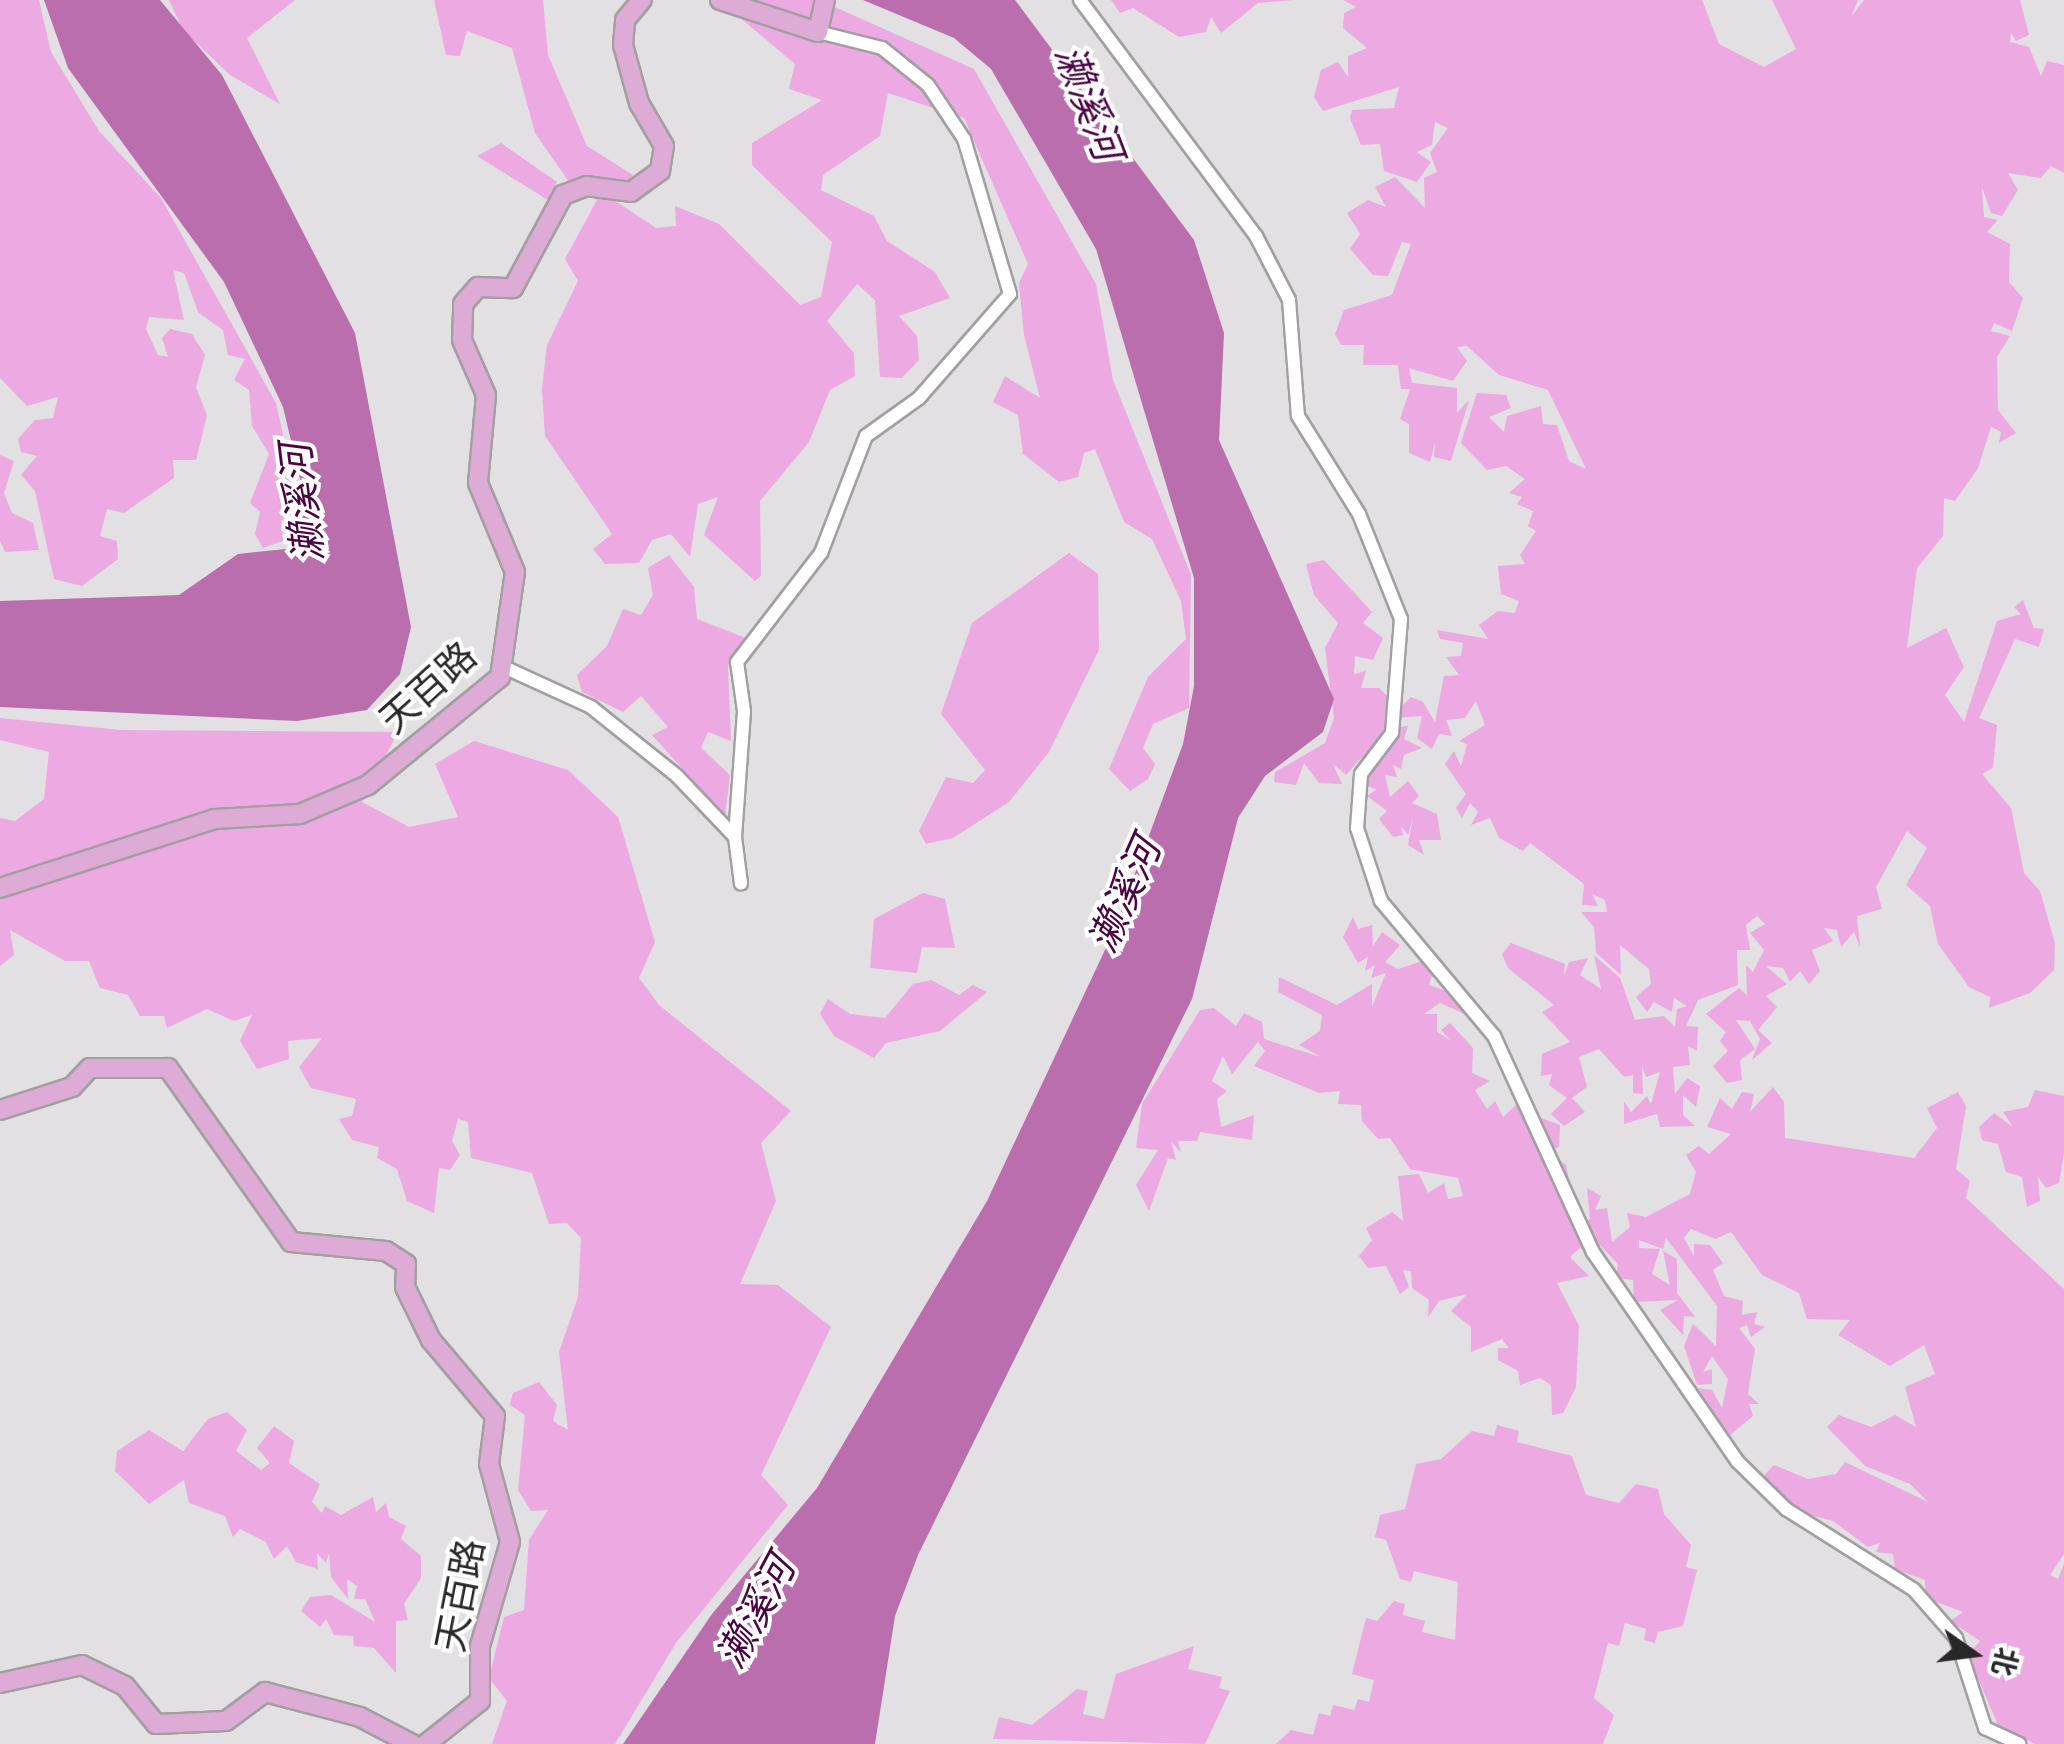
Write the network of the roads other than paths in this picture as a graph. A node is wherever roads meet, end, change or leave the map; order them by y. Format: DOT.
graph roads {
  1 [pos="642,0"];
  2 [pos="720,0"];
  3 [pos="824,0"];
  4 [pos="1080,0"];
  5 [pos="818,32"];
  6 [pos="506,668"];
  7 [pos="735,838"];
  8 [pos="741,884"];
  9 [pos="0,888"];
  10 [pos="0,1110"];
  11 [pos="0,1683"];
  12 [pos="412,1744"];
  13 [pos="426,1744"];
  14 [pos="2019,1744"];
  1 -- 6 [label="main road, 天百路"];
  2 -- 5 [label="main road"];
  3 -- 5 [label="main road"];
  4 -- 14 [label="street"];
  5 -- 7 [label="street"];
  6 -- 7 [label="street"];
  6 -- 9 [label="main road, 天百路"];
  7 -- 8 [label="street"];
  10 -- 13 [label="main road, 天百路"];
  11 -- 12 [label="main road"];
}
